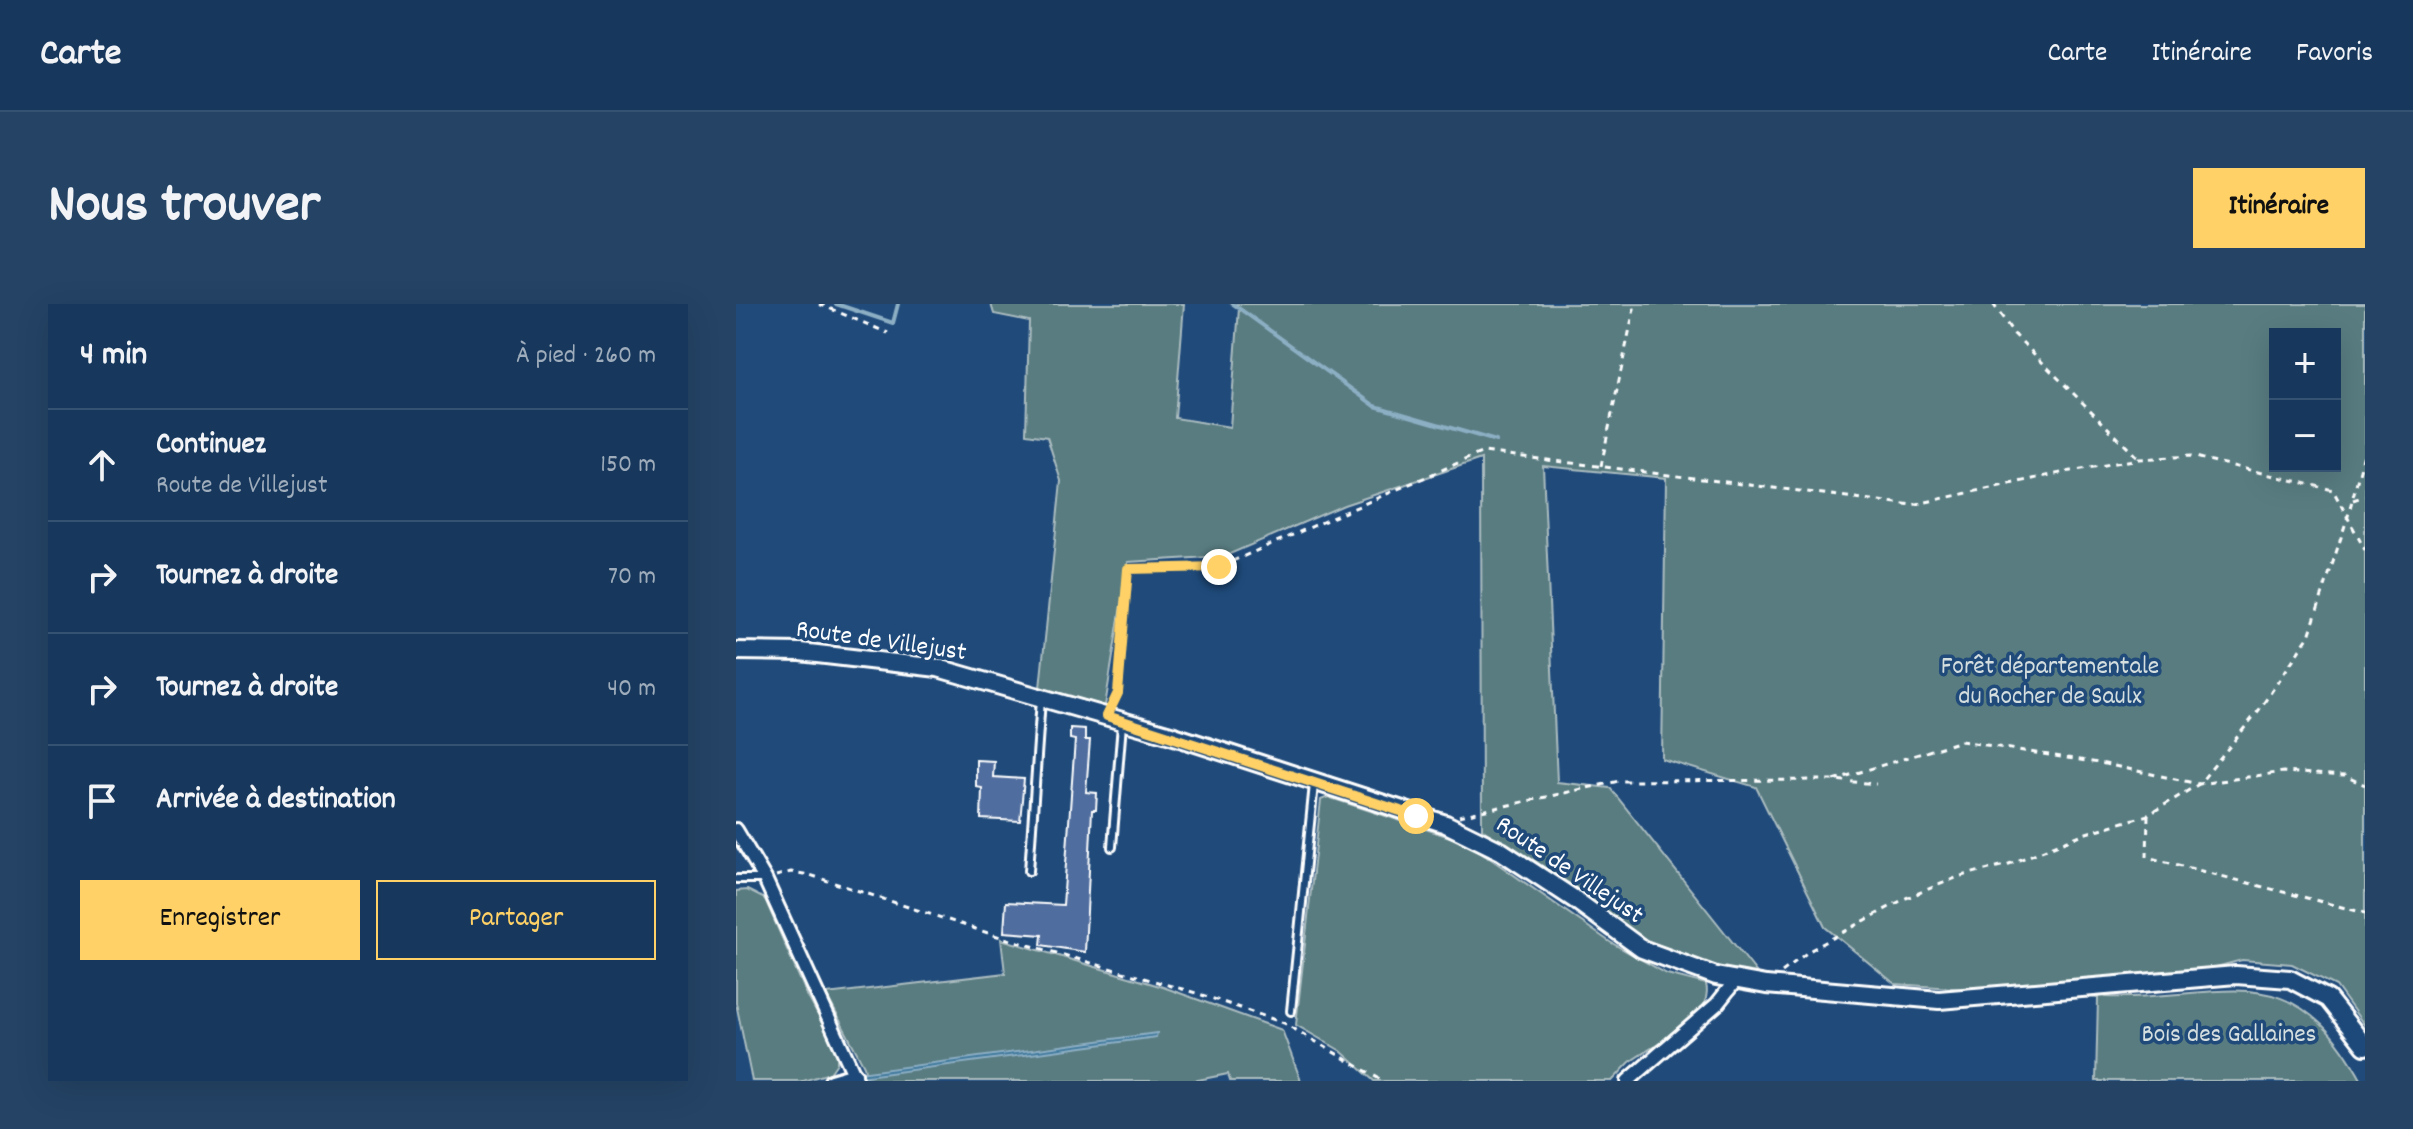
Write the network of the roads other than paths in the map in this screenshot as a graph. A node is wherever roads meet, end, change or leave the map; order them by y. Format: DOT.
graph roads {
  1 [pos="736,651"];
  2 [pos="1041,699"];
  3 [pos="1115,718"];
  4 [pos="1314,784"];
  5 [pos="736,830"];
  6 [pos="1112,847"];
  7 [pos="1029,871"];
  8 [pos="736,879"];
  9 [pos="765,879"];
  10 [pos="1736,980"];
  11 [pos="1291,1011"];
  12 [pos="2365,1046"];
  13 [pos="856,1078"];
  14 [pos="831,1081"];
  15 [pos="1628,1081"];
  1 -- 2 [label="main road, Route de Villejust"];
  2 -- 3 [label="main road, Route de Villejust"];
  2 -- 7 [label="lane"];
  3 -- 4 [label="main road, Route de Villejust"];
  3 -- 6 [label="lane"];
  4 -- 10 [label="main road, Route de Villejust"];
  4 -- 11 [label="lane"];
  5 -- 9 [label="street"];
  8 -- 9 [label="lane"];
  9 -- 13 [label="street"];
  10 -- 12 [label="main road, Route de Villejust"];
  10 -- 15 [label="street"];
  13 -- 14 [label="street"];
}
